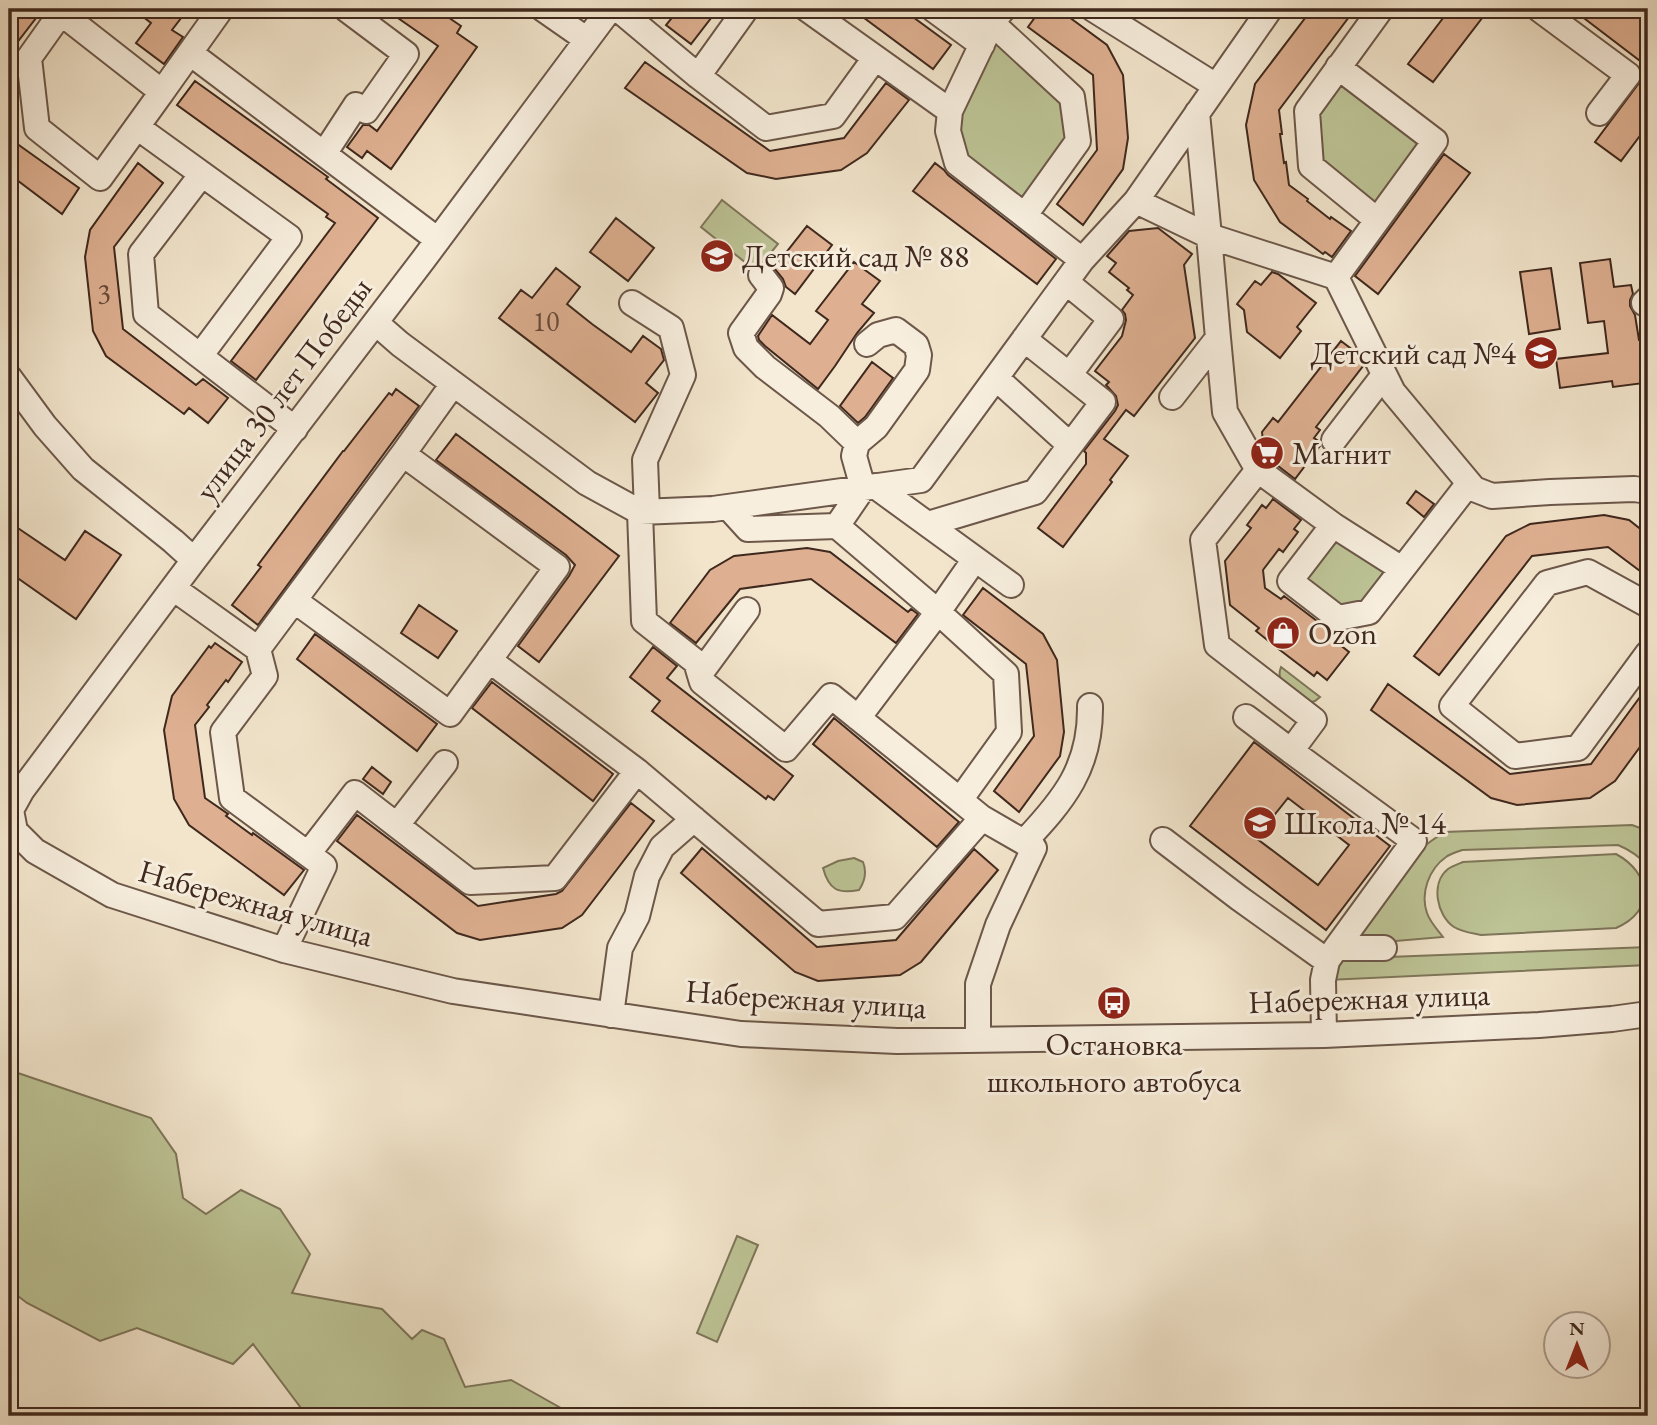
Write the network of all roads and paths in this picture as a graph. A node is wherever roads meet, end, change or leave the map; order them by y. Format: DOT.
graph roads {
  1 [pos="221,9"];
  2 [pos="346,9"];
  3 [pos="543,9"];
  4 [pos="610,9"];
  5 [pos="618,9"];
  6 [pos="746,9"];
  7 [pos="807,9"];
  8 [pos="933,9"];
  9 [pos="1270,9"];
  10 [pos="1381,9"];
  11 [pos="1539,9"];
  12 [pos="64,11"];
  13 [pos="1108,13"];
  14 [pos="987,21"];
  15 [pos="586,39"];
  16 [pos="190,53"];
  17 [pos="875,58"];
  18 [pos="1338,68"];
  19 [pos="698,76"];
  20 [pos="1216,86"];
  21 [pos="162,92"];
  22 [pos="950,111"];
  23 [pos="1197,113"];
  24 [pos="1599,113"];
  25 [pos="137,127"];
  26 [pos="324,154"];
  27 [pos="202,174"];
  28 [pos="1136,201"];
  29 [pos="1025,215"];
  30 [pos="1377,220"];
  31 [pos="1209,236"];
  32 [pos="438,240"];
  33 [pos="1082,260"];
  34 [pos="761,275"];
  35 [pos="1336,277"];
  36 [pos="1066,282"];
  37 [pos="632,303"];
  38 [pos="376,323"];
  39 [pos="1218,338"];
  40 [pos="1024,339"];
  41 [pos="867,344"];
  42 [pos="200,356"];
  43 [pos="1069,375"];
  44 [pos="1384,375"];
  45 [pos="9,377"];
  46 [pos="996,378"];
  47 [pos="453,384"];
  48 [pos="1172,397"];
  49 [pos="295,429"];
  50 [pos="1334,440"];
  51 [pos="857,443"];
  52 [pos="1070,445"];
  53 [pos="403,454"];
  54 [pos="1258,470"];
  55 [pos="1469,484"];
  56 [pos="869,487"];
  57 [pos="1648,491"];
  58 [pos="729,507"];
  59 [pos="643,511"];
  60 [pos="928,524"];
  61 [pos="1333,525"];
  62 [pos="836,526"];
  63 [pos="975,559"];
  64 [pos="194,560"];
  65 [pos="1402,569"];
  66 [pos="1011,585"];
  67 [pos="173,588"];
  68 [pos="295,601"];
  69 [pos="1648,605"];
  70 [pos="747,610"];
  71 [pos="938,612"];
  72 [pos="258,649"];
  73 [pos="1648,653"];
  74 [pos="489,660"];
  75 [pos="700,674"];
  76 [pos="1090,706"];
  77 [pos="1246,717"];
  78 [pos="858,718"];
  79 [pos="1290,751"];
  80 [pos="445,763"];
  81 [pos="637,771"];
  82 [pos="960,800"];
  83 [pos="10,811"];
  84 [pos="982,818"];
  85 [pos="694,819"];
  86 [pos="397,825"];
  87 [pos="1163,840"];
  88 [pos="1024,842"];
  89 [pos="308,854"];
  90 [pos="1384,948"];
  91 [pos="284,950"];
  92 [pos="1332,954"];
  93 [pos="1648,1014"];
  94 [pos="611,1015"];
  95 [pos="1324,1035"];
  96 [pos="978,1040"];
  1 -- 16 [label="street"];
  2 -- 26 [label="street"];
  3 -- 15 [label="street"];
  4 -- 15 [label="street, улица 30 лет Победы"];
  5 -- 19 [label="street"];
  6 -- 19 [label="street"];
  7 -- 17 [label="street"];
  8 -- 14 [label="street"];
  9 -- 20 [label="street"];
  10 -- 18 [label="street"];
  11 -- 24 [label="street"];
  12 -- 21 [label="street"];
  12 -- 25 [label="street"];
  13 -- 20 [label="street"];
  14 -- 22 [label="street"];
  14 -- 29 [label="street"];
  15 -- 32 [label="street, улица 30 лет Победы"];
  16 -- 21 [label="street"];
  16 -- 26 [label="street"];
  17 -- 19 [label="street"];
  17 -- 22 [label="street"];
  18 -- 30 [label="street"];
  18 -- 30 [label="street"];
  20 -- 23 [label="street"];
  21 -- 25 [label="street"];
  22 -- 29 [label="street"];
  23 -- 28 [label="street"];
  23 -- 31 [label="street"];
  25 -- 27 [label="street"];
  26 -- 32 [label="street"];
  27 -- 42 [label="street"];
  27 -- 42 [label="street"];
  28 -- 31 [label="street"];
  28 -- 33 [label="street"];
  29 -- 33 [label="street"];
  30 -- 35 [label="street"];
  31 -- 35 [label="street"];
  31 -- 39 [label="street"];
  32 -- 38 [label="street, улица 30 лет Победы"];
  33 -- 36 [label="street"];
  34 -- 51 [label="street"];
  35 -- 44 [label="street"];
  36 -- 40 [label="street"];
  36 -- 43 [label="street"];
  37 -- 59 [label="street"];
  38 -- 47 [label="street"];
  38 -- 49 [label="street, улица 30 лет Победы"];
  39 -- 48 [label="street"];
  39 -- 54 [label="street"];
  40 -- 43 [label="street"];
  40 -- 46 [label="street"];
  41 -- 51 [label="street"];
  42 -- 49 [label="street"];
  43 -- 52 [label="street"];
  44 -- 50 [label="street"];
  44 -- 55 [label="street"];
  45 -- 64 [label="street"];
  46 -- 52 [label="street"];
  46 -- 56 [label="street"];
  47 -- 53 [label="street"];
  47 -- 59 [label="street"];
  49 -- 64 [label="street, улица 30 лет Победы"];
  51 -- 56 [label="street"];
  52 -- 60 [label="street"];
  53 -- 68 [label="street"];
  53 -- 74 [label="street"];
  54 -- 61 [label="street"];
  54 -- 79 [label="street"];
  55 -- 57 [label="street"];
  55 -- 65 [label="street"];
  56 -- 58 [label="street"];
  56 -- 60 [label="street"];
  56 -- 62 [label="street"];
  58 -- 59 [label="street"];
  58 -- 62 [label="street"];
  59 -- 75 [label="street"];
  60 -- 63 [label="street"];
  61 -- 65 [label="street"];
  61 -- 65 [label="street"];
  62 -- 71 [label="street"];
  63 -- 66 [label="street"];
  63 -- 71 [label="street"];
  64 -- 67 [label="street, улица 30 лет Победы"];
  67 -- 72 [label="street"];
  67 -- 83 [label="street, улица 30 лет Победы"];
  68 -- 72 [label="street"];
  68 -- 74 [label="street"];
  69 -- 73 [label="street"];
  70 -- 75 [label="street"];
  71 -- 78 [label="street"];
  71 -- 82 [label="street"];
  72 -- 89 [label="street"];
  74 -- 81 [label="street"];
  75 -- 78 [label="street"];
  76 -- 88 [label="street"];
  77 -- 79 [label="street"];
  78 -- 82 [label="street"];
  79 -- 92 [label="street"];
  80 -- 86 [label="street"];
  81 -- 85 [label="street"];
  81 -- 86 [label="street"];
  82 -- 84 [label="street"];
  83 -- 91 [label="street, Набережная улица"];
  84 -- 85 [label="street"];
  84 -- 88 [label="street"];
  85 -- 94 [label="street"];
  86 -- 89 [label="street"];
  87 -- 92 [label="street"];
  88 -- 96 [label="street"];
  89 -- 91 [label="street"];
  90 -- 92 [label="street"];
  91 -- 94 [label="street, Набережная улица"];
  92 -- 95 [label="street"];
  93 -- 95 [label="street, Набережная улица"];
  94 -- 96 [label="street, Набережная улица"];
  95 -- 96 [label="street, Набережная улица"];
}
